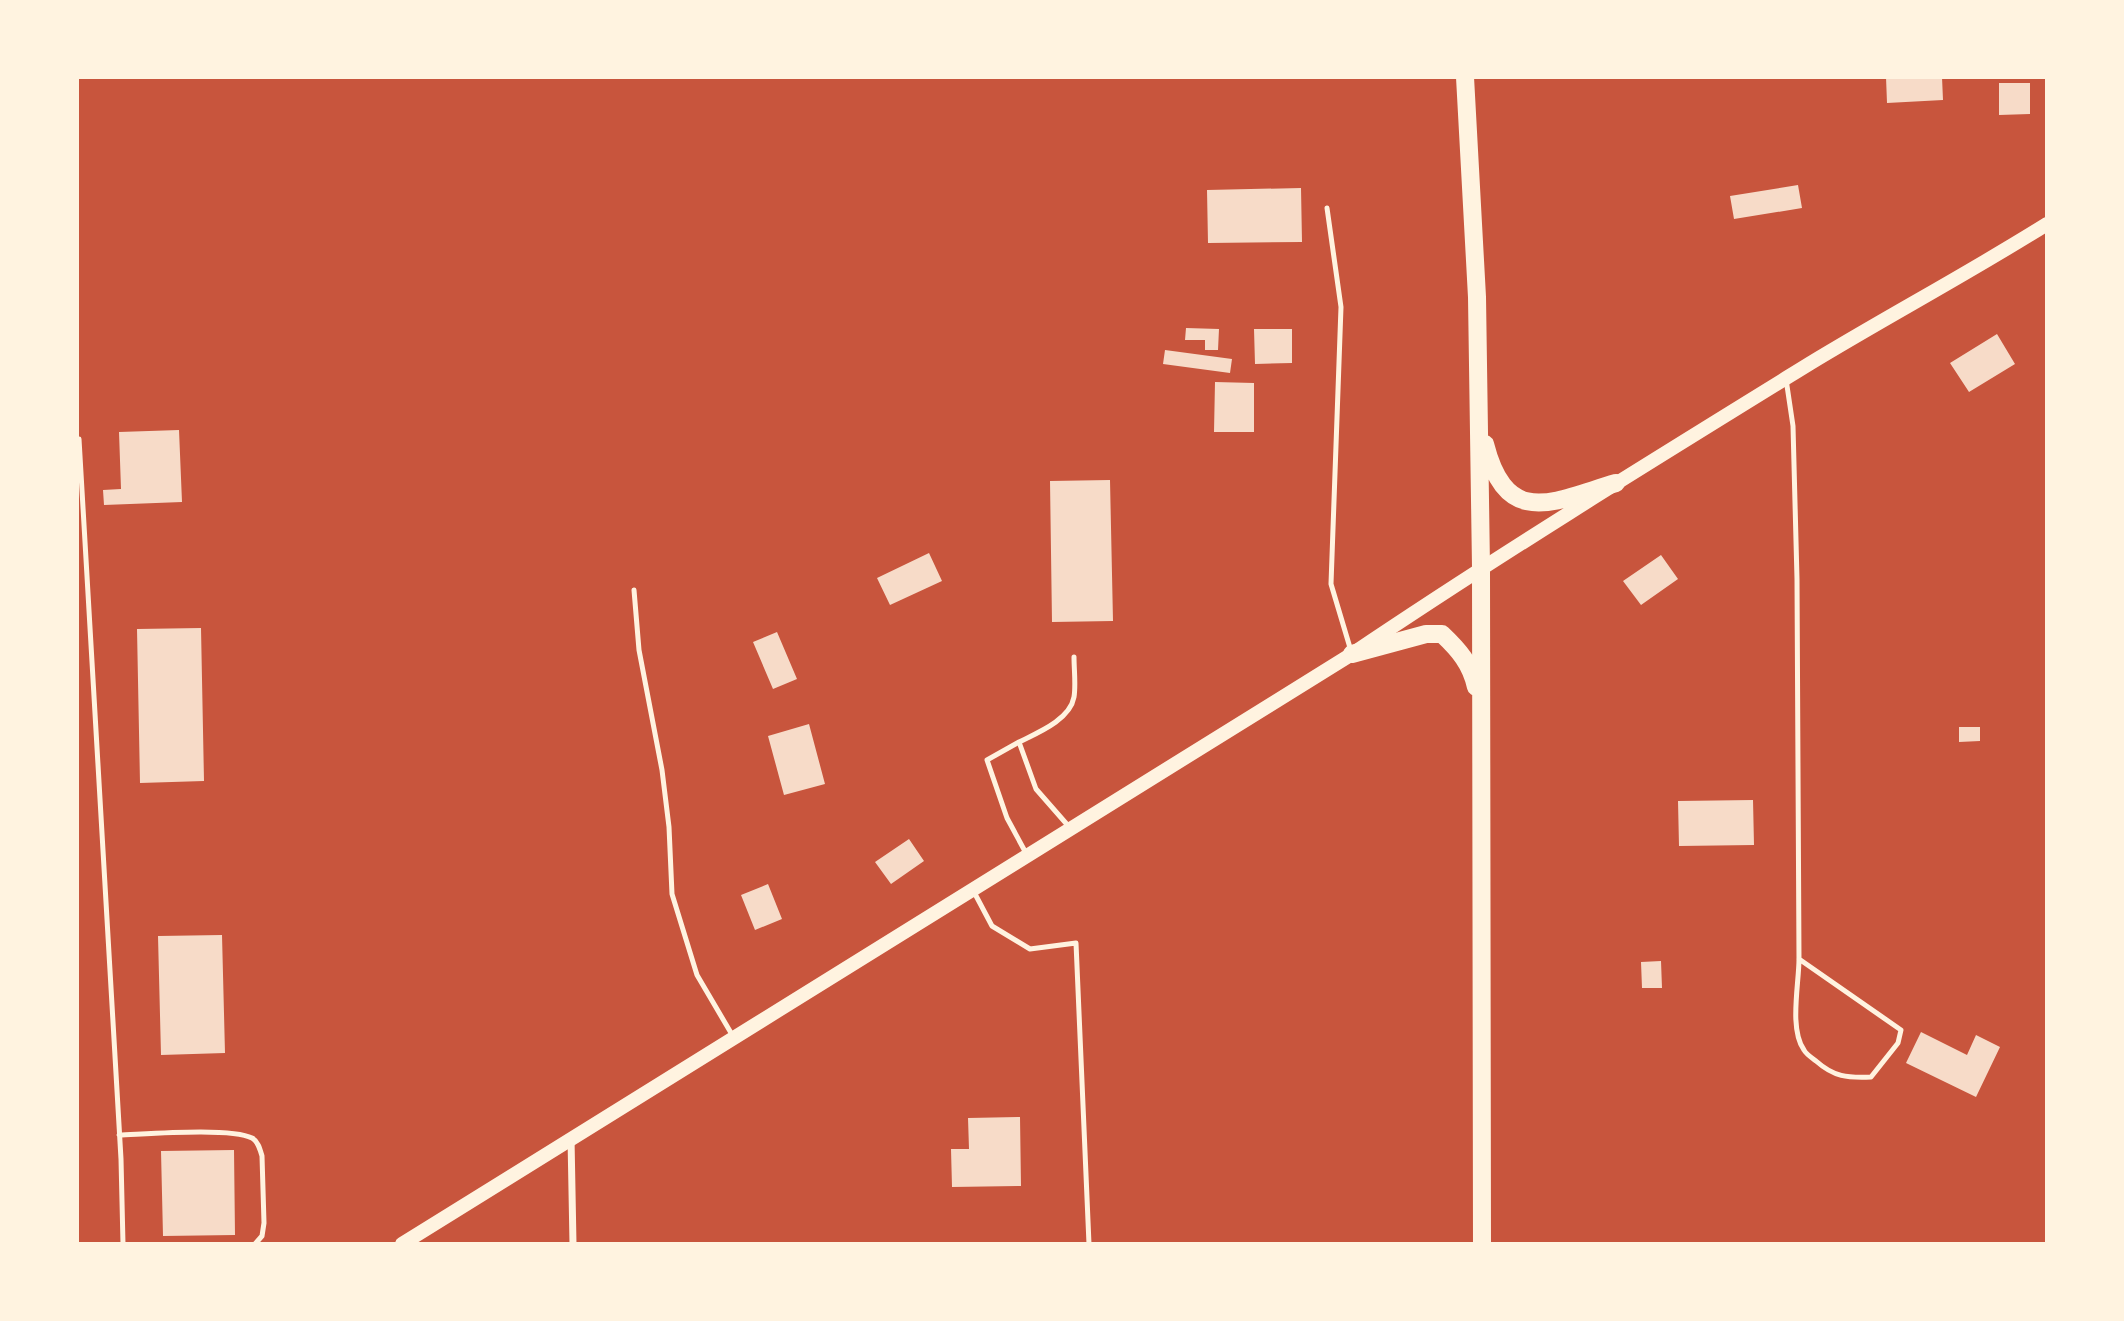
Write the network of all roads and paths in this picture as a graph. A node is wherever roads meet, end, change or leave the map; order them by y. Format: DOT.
graph roads {
  1 [pos="1465,77"];
  2 [pos="1327,208"];
  3 [pos="2047,224"];
  4 [pos="1786,379"];
  5 [pos="1479,418"];
  6 [pos="79,439"];
  7 [pos="1616,483"];
  8 [pos="1481,567"];
  9 [pos="634,590"];
  10 [pos="1352,654"];
  11 [pos="1074,657"];
  12 [pos="1481,707"];
  13 [pos="1019,742"];
  14 [pos="1071,828"];
  15 [pos="1028,855"];
  16 [pos="973,890"];
  17 [pos="1800,959"];
  18 [pos="734,1038"];
  19 [pos="119,1135"];
  20 [pos="571,1137"];
  21 [pos="123,1244"];
  22 [pos="256,1244"];
  23 [pos="402,1244"];
  24 [pos="573,1244"];
  25 [pos="1089,1244"];
  26 [pos="1482,1244"];
  1 -- 5 [label="main road"];
  2 -- 10 [label="lane"];
  3 -- 4 [label="main road"];
  4 -- 7 [label="main road"];
  4 -- 17 [label="lane"];
  5 -- 7 [label="main road"];
  5 -- 8 [label="main road"];
  6 -- 19 [label="lane"];
  7 -- 8 [label="main road"];
  8 -- 10 [label="main road"];
  8 -- 12 [label="main road"];
  9 -- 18 [label="lane"];
  10 -- 12 [label="main road"];
  10 -- 14 [label="main road"];
  11 -- 13 [label="lane"];
  12 -- 26 [label="main road"];
  13 -- 14 [label="lane"];
  13 -- 15 [label="lane"];
  14 -- 15 [label="main road"];
  15 -- 16 [label="main road"];
  16 -- 18 [label="main road"];
  16 -- 25 [label="lane"];
  17 -- 17 [label="lane"];
  18 -- 20 [label="main road"];
  19 -- 21 [label="lane"];
  19 -- 22 [label="lane"];
  20 -- 23 [label="main road"];
  20 -- 24 [label="street"];
}
